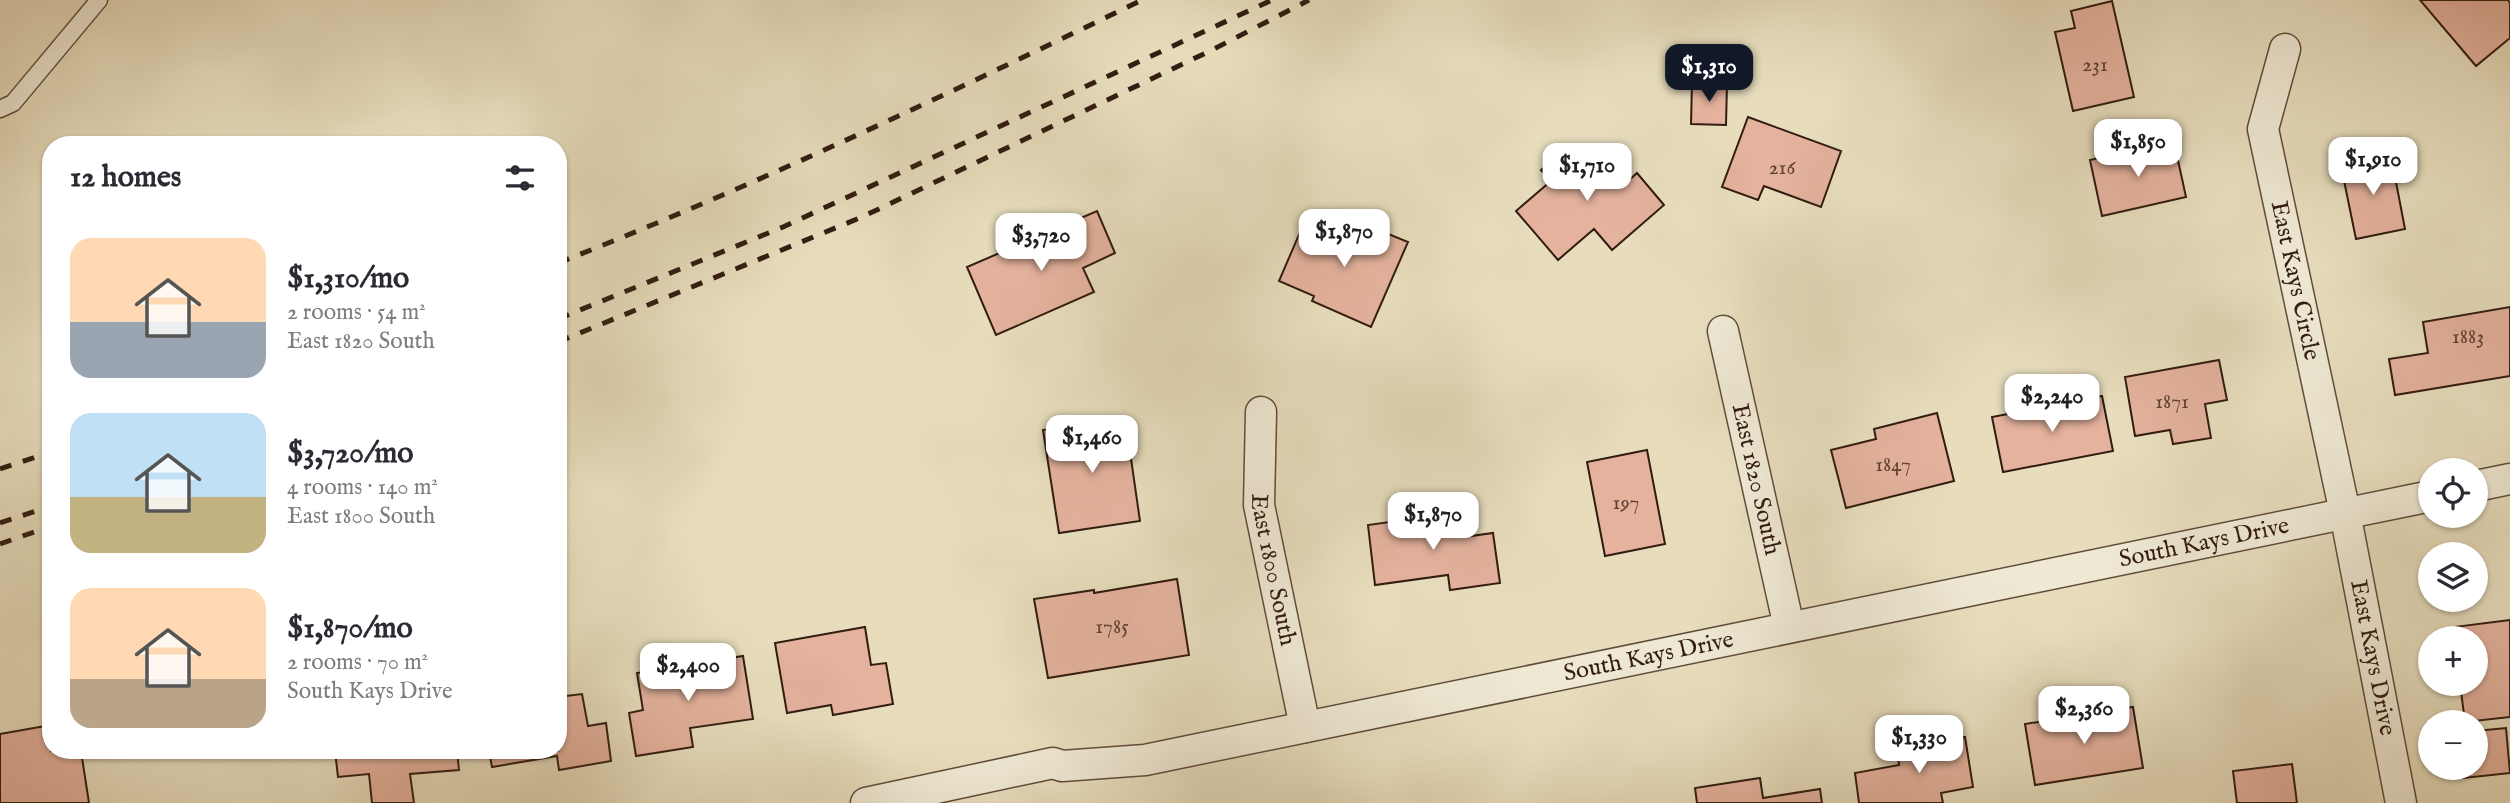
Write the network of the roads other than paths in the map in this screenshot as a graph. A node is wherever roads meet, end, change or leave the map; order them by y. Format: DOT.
graph roads {
  1 [pos="99,0"];
  2 [pos="2285,49"];
  3 [pos="0,109"];
  4 [pos="1723,331"];
  5 [pos="1261,412"];
  6 [pos="2510,479"];
  7 [pos="2488,484"];
  8 [pos="2418,499"];
  9 [pos="2345,513"];
  10 [pos="1789,627"];
  11 [pos="1305,727"];
  12 [pos="866,803"];
  13 [pos="2401,803"];
  1 -- 3 [label="lane"];
  2 -- 9 [label="street, East Kays Circle"];
  4 -- 10 [label="street, East 1820 South"];
  5 -- 11 [label="street, East 1800 South"];
  6 -- 7 [label="street"];
  8 -- 9 [label="street, South Kays Drive"];
  9 -- 10 [label="street, South Kays Drive"];
  9 -- 13 [label="street, East Kays Drive"];
  10 -- 11 [label="street, South Kays Drive"];
  11 -- 12 [label="street, South Kays Drive"];
}
